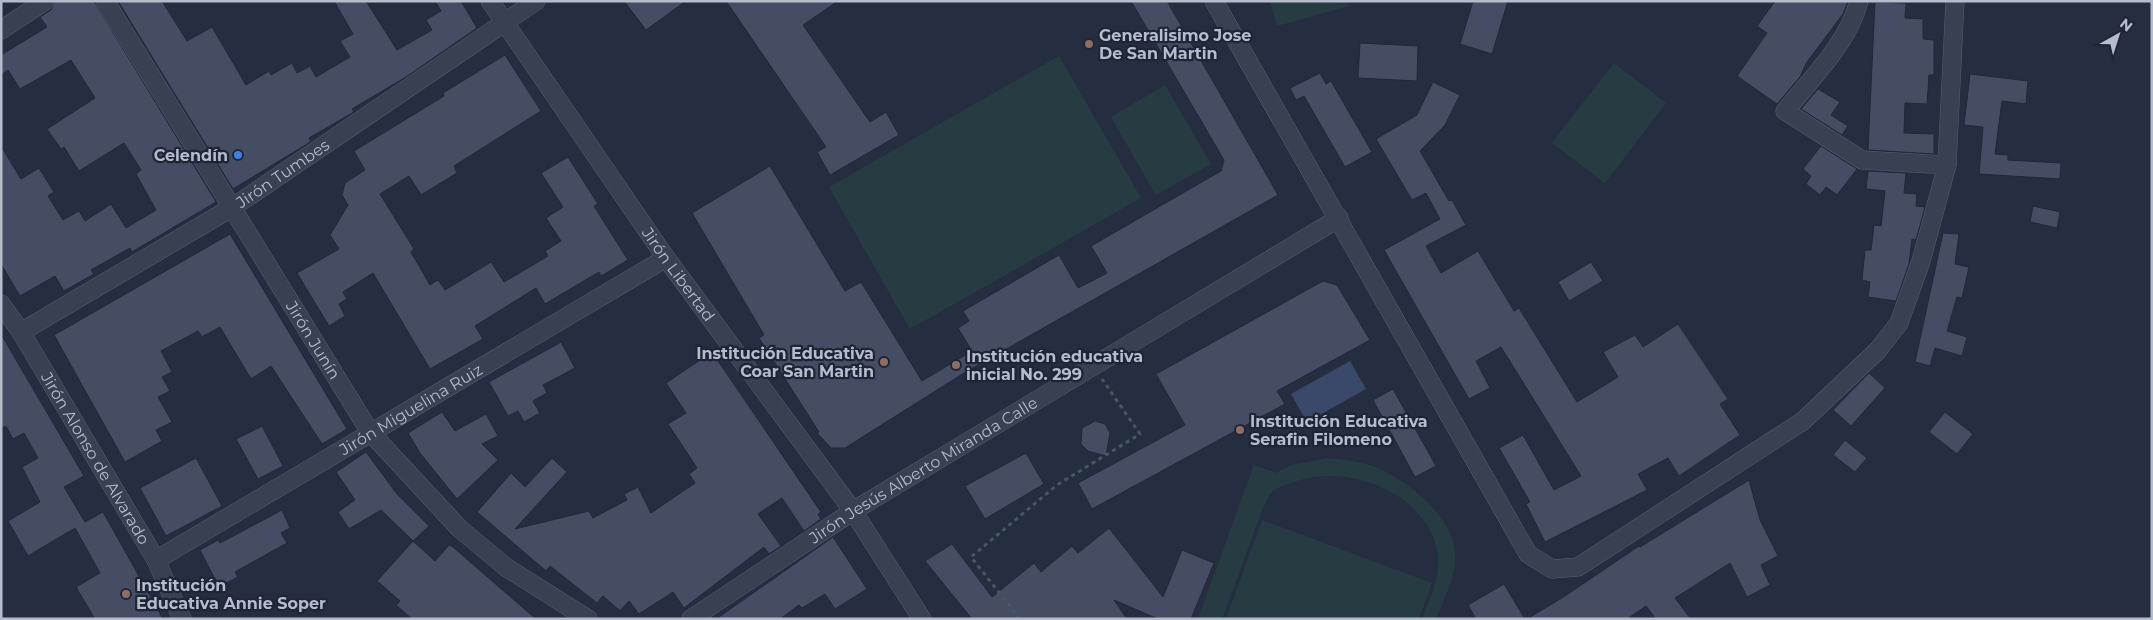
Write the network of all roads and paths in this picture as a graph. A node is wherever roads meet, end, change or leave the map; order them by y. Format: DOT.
graph roads {
  1 [pos="45,1"];
  2 [pos="105,1"];
  3 [pos="490,1"];
  4 [pos="536,1"];
  5 [pos="1214,1"];
  6 [pos="1859,1"];
  7 [pos="1955,1"];
  8 [pos="504,22"];
  9 [pos="1,30"];
  10 [pos="1947,165"];
  11 [pos="233,208"];
  12 [pos="1339,218"];
  13 [pos="666,258"];
  14 [pos="1,304"];
  15 [pos="21,332"];
  16 [pos="1093,366"];
  17 [pos="370,432"];
  18 [pos="853,511"];
  19 [pos="156,560"];
  20 [pos="182,619"];
  21 [pos="588,619"];
  22 [pos="690,619"];
  23 [pos="922,619"];
  24 [pos="1020,619"];
  1 -- 9 [label="street"];
  2 -- 11 [label="street, Jirón Junín"];
  3 -- 8 [label="street, Jirón Libertad"];
  4 -- 8 [label="street, Jirón Tumbes"];
  5 -- 12 [label="street"];
  6 -- 10 [label="street"];
  7 -- 10 [label="street"];
  8 -- 11 [label="street, Jirón Tumbes"];
  8 -- 13 [label="street, Jirón Libertad"];
  10 -- 12 [label="street"];
  11 -- 15 [label="street, Jirón Tumbes"];
  11 -- 17 [label="street, Jirón Junín"];
  12 -- 16 [label="street, Jirón Jesús Alberto Miranda Calle"];
  13 -- 17 [label="street, Jirón Miguelina Ruiz"];
  13 -- 18 [label="street, Jirón Libertad"];
  14 -- 15 [label="street, Jirón Alonso de Alvarado"];
  15 -- 19 [label="street, Jirón Alonso de Alvarado"];
  16 -- 18 [label="street, Jirón Jesús Alberto Miranda Calle"];
  16 -- 24 [label="path"];
  17 -- 19 [label="street, Jirón Miguelina Ruiz"];
  17 -- 21 [label="street, Jirón Junín"];
  18 -- 22 [label="street, Jirón Jesús Alberto Miranda Calle"];
  18 -- 23 [label="street, Jirón Libertad"];
  19 -- 20 [label="street, Jirón Alonso de Alvarado"];
}
